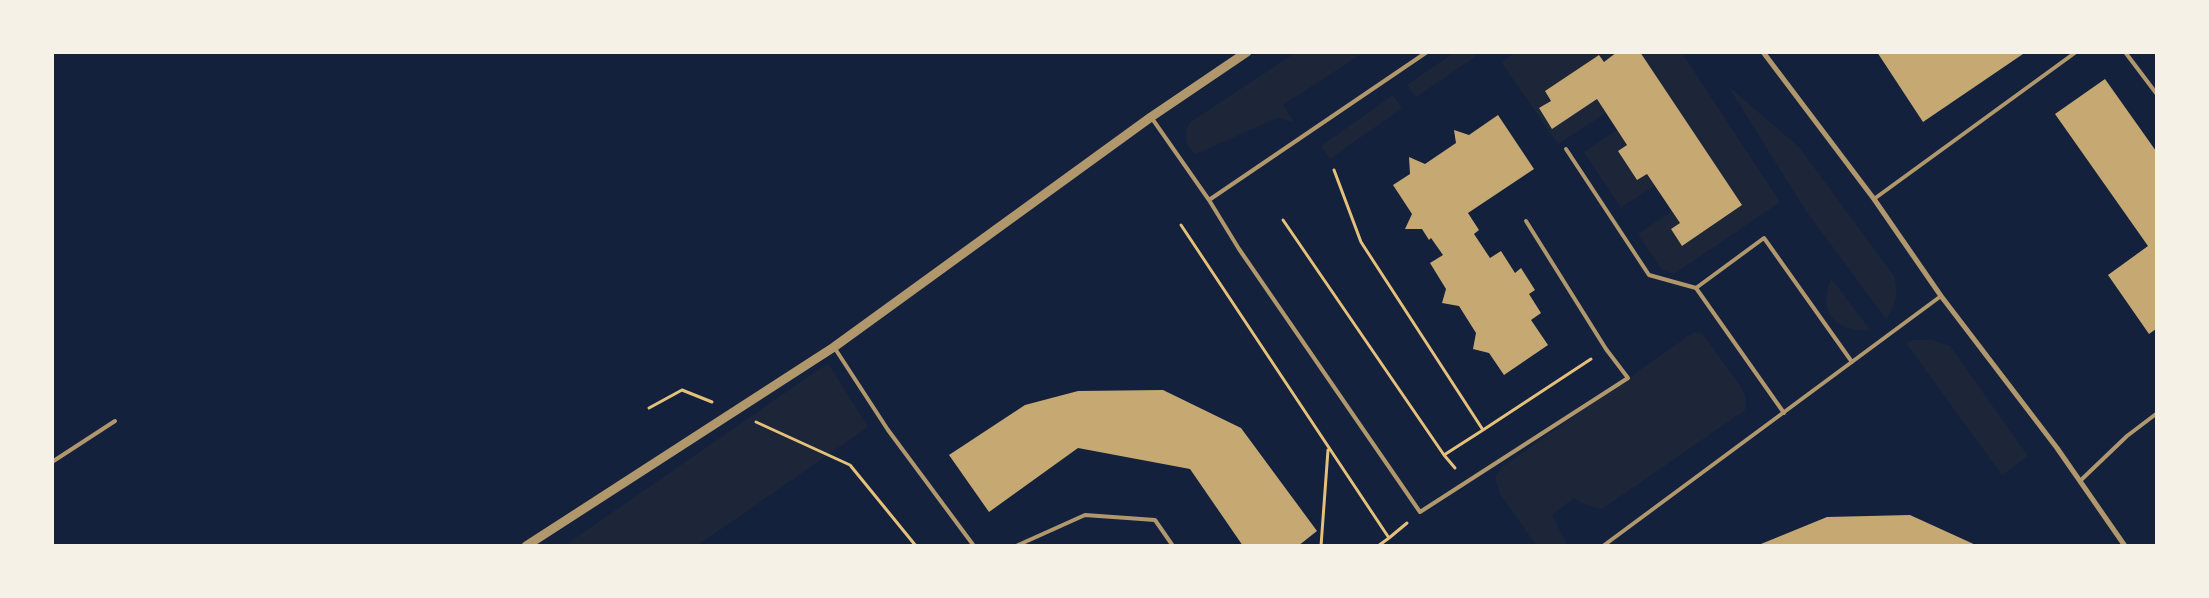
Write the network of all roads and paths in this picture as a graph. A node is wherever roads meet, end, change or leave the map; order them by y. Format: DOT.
graph roads {
  1 [pos="1247,52"];
  2 [pos="1427,52"];
  3 [pos="1763,52"];
  4 [pos="2076,52"];
  5 [pos="2125,52"];
  6 [pos="2156,93"];
  7 [pos="1151,117"];
  8 [pos="1566,149"];
  9 [pos="1334,170"];
  10 [pos="1210,200"];
  11 [pos="1874,200"];
  12 [pos="1283,220"];
  13 [pos="1526,221"];
  14 [pos="1181,224"];
  15 [pos="1696,288"];
  16 [pos="1941,296"];
  17 [pos="834,346"];
  18 [pos="1606,349"];
  19 [pos="1852,362"];
  20 [pos="649,408"];
  21 [pos="733,412"];
  22 [pos="1784,412"];
  23 [pos="2156,414"];
  24 [pos="115,420"];
  25 [pos="1483,430"];
  26 [pos="1328,450"];
  27 [pos="52,462"];
  28 [pos="2080,481"];
  29 [pos="1420,512"];
  30 [pos="1389,538"];
  31 [pos="526,546"];
  32 [pos="916,546"];
  33 [pos="974,546"];
  34 [pos="1016,546"];
  35 [pos="1173,546"];
  36 [pos="1321,546"];
  37 [pos="1378,546"];
  38 [pos="1603,546"];
  39 [pos="2126,546"];
  1 -- 7 [label="street"];
  2 -- 10 [label="lane"];
  3 -- 11 [label="street"];
  4 -- 11 [label="lane"];
  5 -- 6 [label="lane"];
  7 -- 10 [label="lane"];
  7 -- 17 [label="street"];
  8 -- 15 [label="lane"];
  9 -- 25 [label="path"];
  10 -- 29 [label="lane"];
  11 -- 16 [label="street"];
  12 -- 25 [label="path"];
  13 -- 18 [label="lane"];
  14 -- 26 [label="path"];
  15 -- 19 [label="lane"];
  15 -- 22 [label="lane"];
  16 -- 19 [label="lane"];
  16 -- 28 [label="street"];
  17 -- 21 [label="street"];
  17 -- 33 [label="lane"];
  18 -- 25 [label="path"];
  18 -- 29 [label="lane"];
  19 -- 22 [label="lane"];
  20 -- 21 [label="path"];
  21 -- 31 [label="street"];
  21 -- 32 [label="path"];
  22 -- 38 [label="lane"];
  23 -- 28 [label="lane"];
  24 -- 27 [label="lane"];
  26 -- 30 [label="path"];
  26 -- 36 [label="path"];
  28 -- 39 [label="street"];
  29 -- 30 [label="path"];
  30 -- 37 [label="path"];
  34 -- 35 [label="lane"];
}
